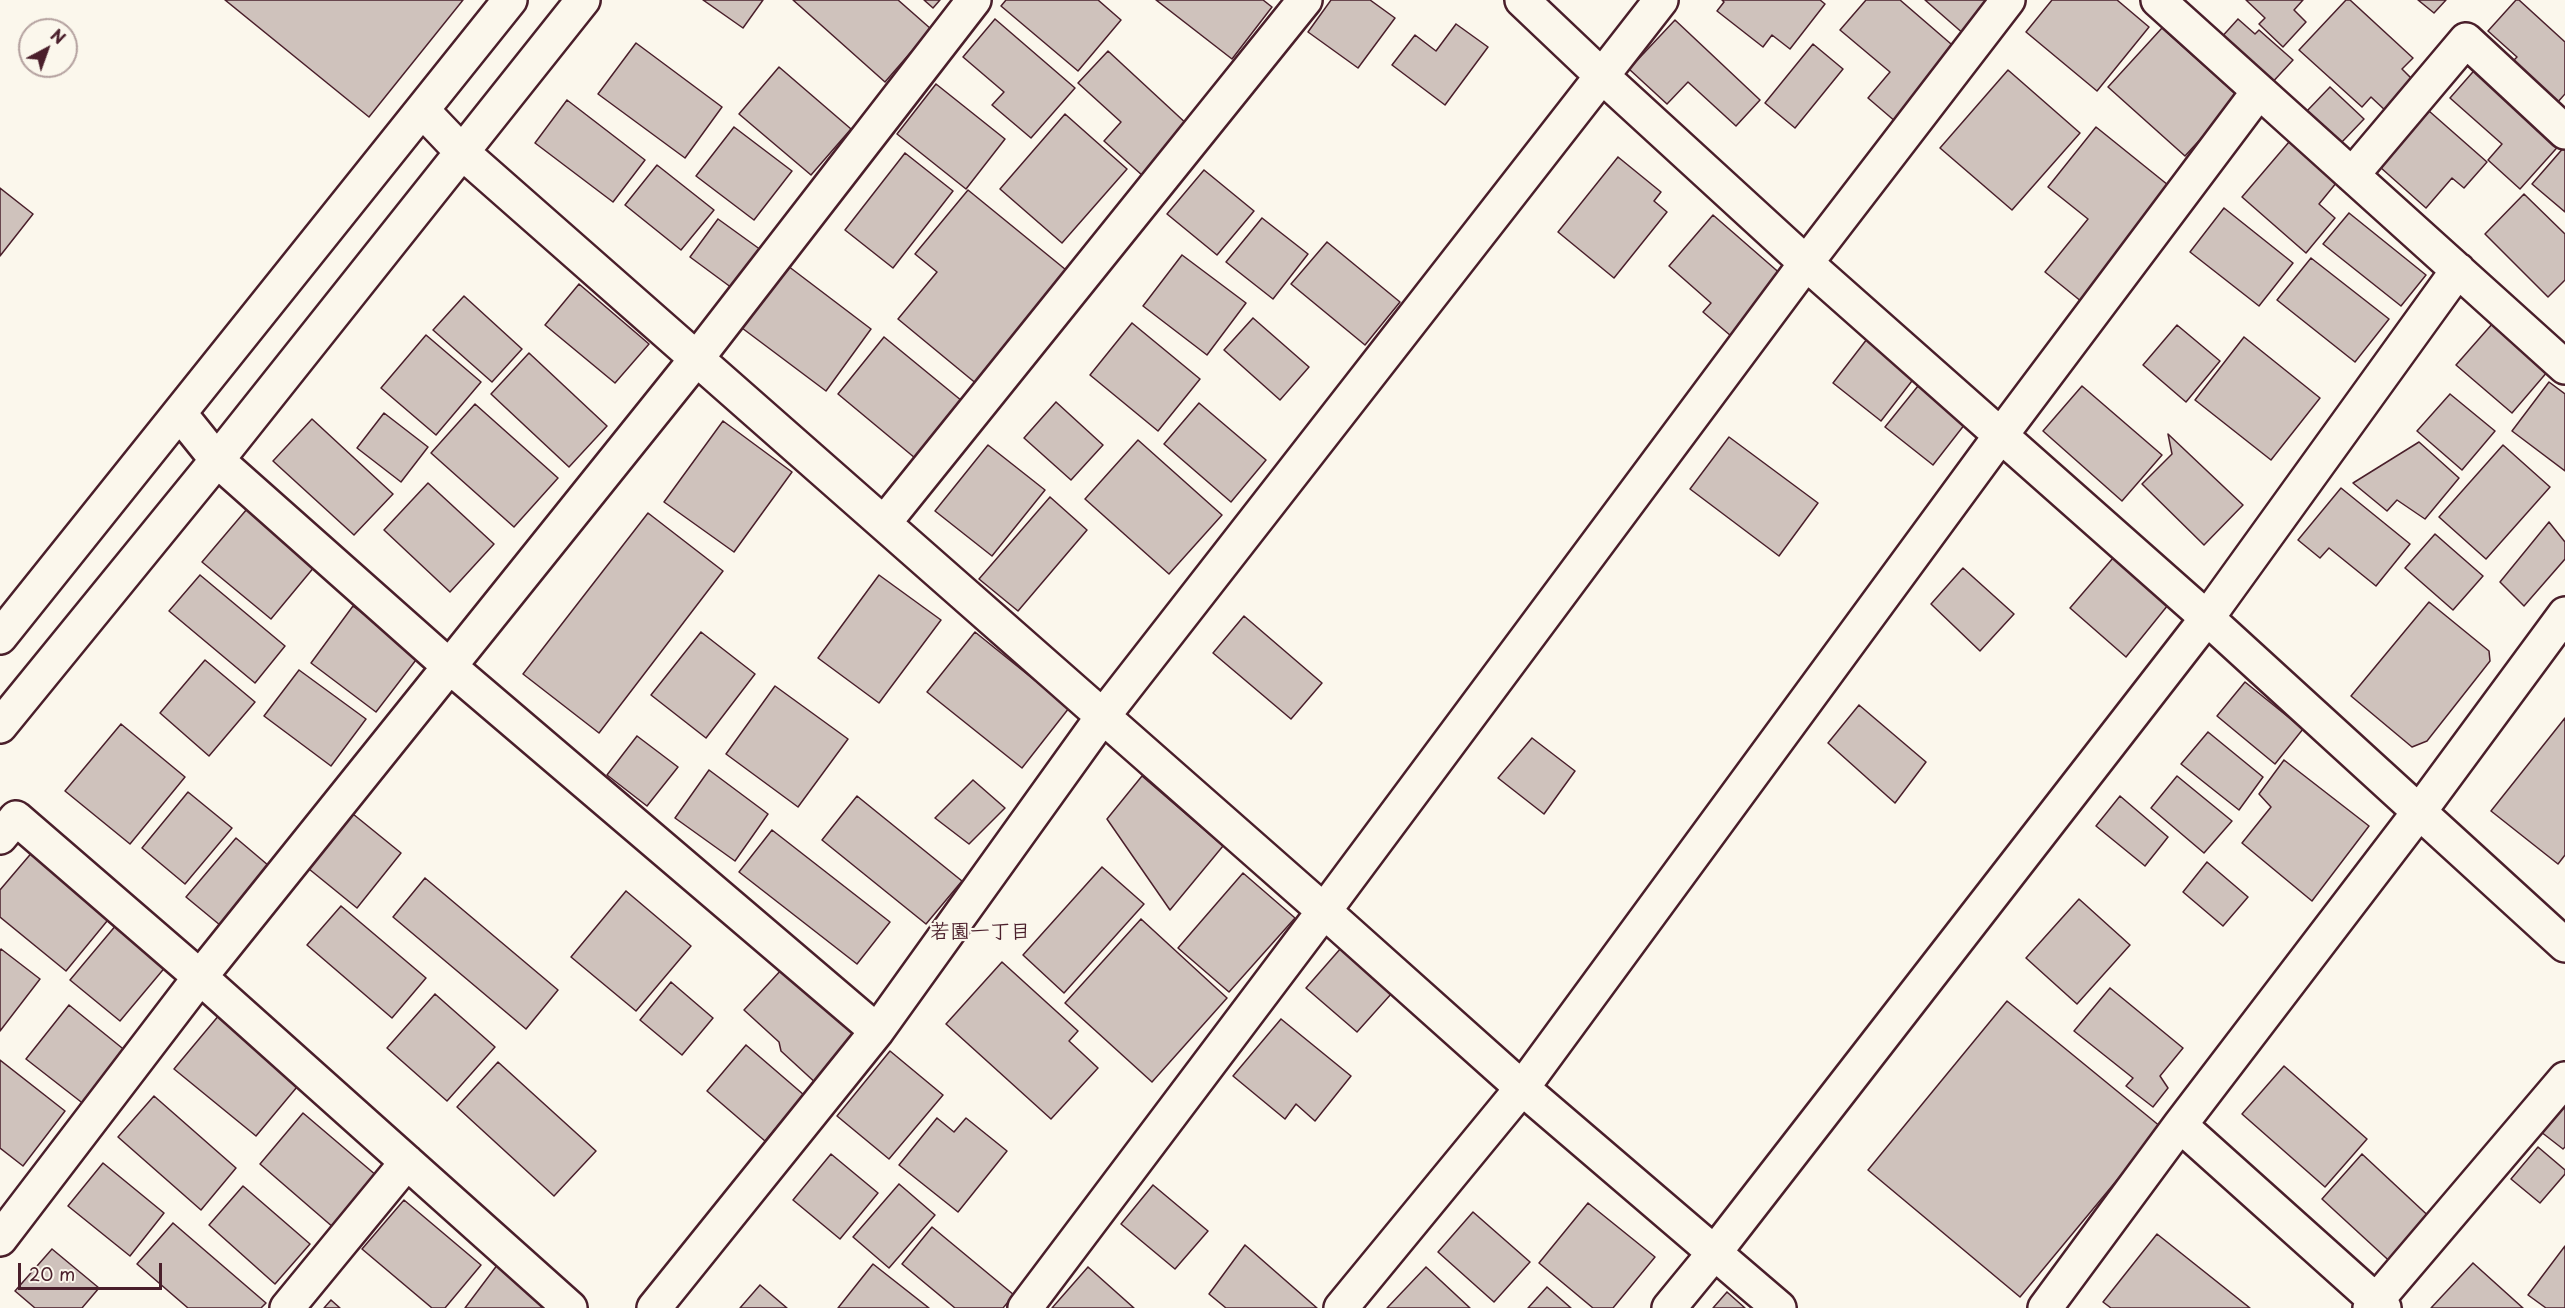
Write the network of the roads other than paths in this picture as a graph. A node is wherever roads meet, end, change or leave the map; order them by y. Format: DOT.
graph roads {
  1 [pos="510,0"];
  2 [pos="583,0"];
  3 [pos="974,0"];
  4 [pos="1305,0"];
  5 [pos="1522,0"];
  6 [pos="1661,0"];
  7 [pos="2008,0"];
  8 [pos="2157,0"];
  9 [pos="1602,76"];
  10 [pos="2259,91"];
  11 [pos="422,110"];
  12 [pos="2565,132"];
  13 [pos="463,153"];
  14 [pos="2352,175"];
  15 [pos="1806,263"];
  16 [pos="2458,270"];
  17 [pos="697,358"];
  18 [pos="2565,367"];
  19 [pos="180,414"];
  20 [pos="2001,435"];
  21 [pos="217,460"];
  22 [pos="884,523"];
  23 [pos="2565,614"];
  24 [pos="2207,618"];
  25 [pos="0,637"];
  26 [pos="449,666"];
  27 [pos="1102,716"];
  28 [pos="0,726"];
  29 [pos="2419,812"];
  30 [pos="0,837"];
  31 [pos="1324,911"];
  32 [pos="2565,945"];
  33 [pos="200,977"];
  34 [pos="877,1031"];
  35 [pos="2565,1079"];
  36 [pos="1522,1088"];
  37 [pos="2180,1125"];
  38 [pos="407,1162"];
  39 [pos="0,1239"];
  40 [pos="1715,1251"];
  41 [pos="2377,1306"];
  42 [pos="287,1308"];
  43 [pos="570,1308"];
  44 [pos="654,1308"];
  45 [pos="1025,1308"];
  46 [pos="1341,1308"];
  47 [pos="1669,1308"];
  48 [pos="1779,1308"];
  49 [pos="2045,1308"];
  1 -- 11 [label="street"];
  2 -- 13 [label="street"];
  3 -- 17 [label="street"];
  4 -- 22 [label="street"];
  5 -- 9 [label="street"];
  6 -- 9 [label="street"];
  7 -- 15 [label="street"];
  8 -- 10 [label="street"];
  9 -- 15 [label="street"];
  9 -- 27 [label="street"];
  10 -- 14 [label="street"];
  10 -- 20 [label="street"];
  11 -- 13 [label="street"];
  11 -- 19 [label="street"];
  12 -- 14 [label="street"];
  13 -- 17 [label="street"];
  13 -- 21 [label="street"];
  14 -- 16 [label="street"];
  15 -- 20 [label="street"];
  15 -- 31 [label="street"];
  16 -- 18 [label="street"];
  16 -- 24 [label="street"];
  17 -- 22 [label="street"];
  17 -- 26 [label="street"];
  19 -- 21 [label="street"];
  19 -- 25 [label="street"];
  20 -- 24 [label="street"];
  20 -- 36 [label="street"];
  21 -- 26 [label="street"];
  21 -- 28 [label="street"];
  22 -- 27 [label="street"];
  23 -- 29 [label="street"];
  24 -- 29 [label="street"];
  24 -- 40 [label="street"];
  26 -- 33 [label="street"];
  26 -- 34 [label="street"];
  27 -- 31 [label="street"];
  27 -- 34 [label="street"];
  29 -- 32 [label="street"];
  29 -- 37 [label="street"];
  30 -- 33 [label="street"];
  31 -- 36 [label="street"];
  31 -- 45 [label="street"];
  33 -- 38 [label="street"];
  33 -- 39 [label="street"];
  34 -- 44 [label="street"];
  35 -- 41 [label="street"];
  36 -- 40 [label="street"];
  36 -- 46 [label="street"];
  37 -- 41 [label="street"];
  37 -- 49 [label="street"];
  38 -- 42 [label="street"];
  38 -- 43 [label="street"];
  40 -- 47 [label="street"];
  40 -- 48 [label="street"];
}
